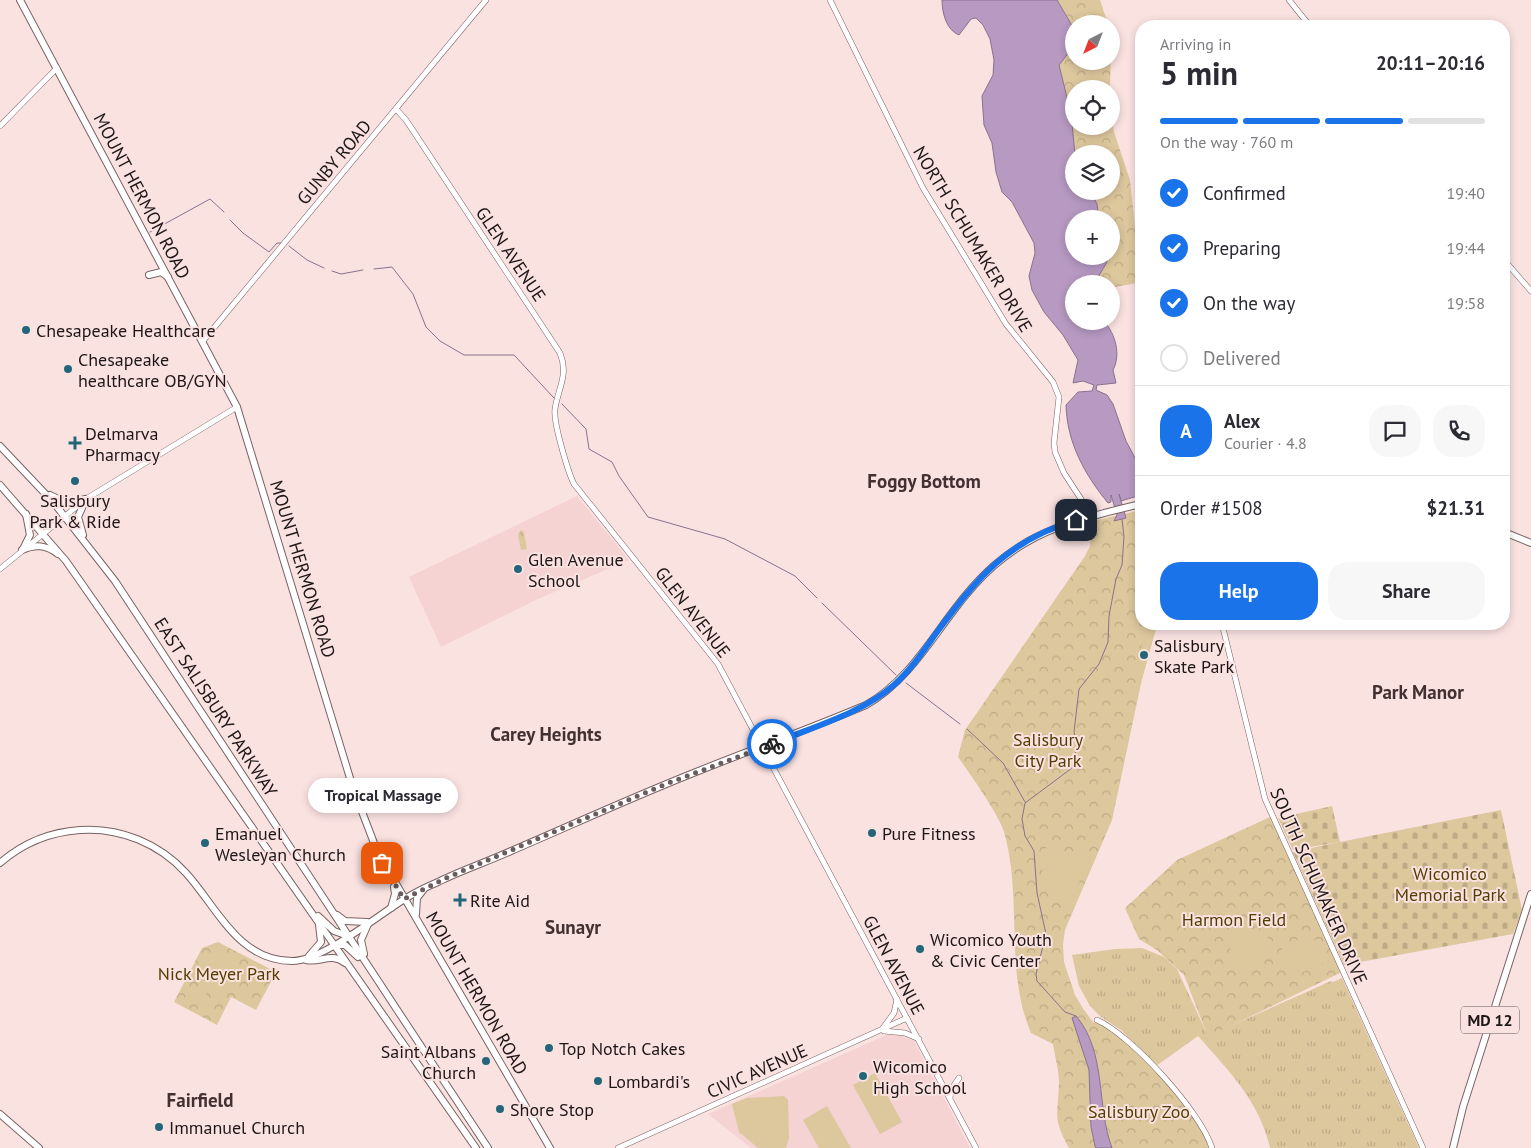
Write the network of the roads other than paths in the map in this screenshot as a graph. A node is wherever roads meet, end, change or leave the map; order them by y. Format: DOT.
graph roads {
  1 [pos="20,0"];
  2 [pos="486,0"];
  3 [pos="830,0"];
  4 [pos="1289,0"];
  5 [pos="1305,20"];
  6 [pos="57,68"];
  7 [pos="396,109"];
  8 [pos="0,126"];
  9 [pos="156,253"];
  10 [pos="1510,267"];
  11 [pos="170,279"];
  12 [pos="1531,291"];
  13 [pos="203,341"];
  14 [pos="237,407"];
  15 [pos="0,446"];
  16 [pos="0,484"];
  17 [pos="43,490"];
  18 [pos="86,499"];
  19 [pos="1135,506"];
  20 [pos="24,510"];
  21 [pos="64,515"];
  22 [pos="1089,516"];
  23 [pos="43,532"];
  24 [pos="1510,534"];
  25 [pos="87,543"];
  26 [pos="1531,543"];
  27 [pos="22,550"];
  28 [pos="66,561"];
  29 [pos="0,569"];
  30 [pos="1223,630"];
  31 [pos="763,748"];
  32 [pos="0,863"];
  33 [pos="391,877"];
  34 [pos="426,888"];
  35 [pos="321,894"];
  36 [pos="1531,894"];
  37 [pos="404,899"];
  38 [pos="308,906"];
  39 [pos="391,908"];
  40 [pos="414,914"];
  41 [pos="318,920"];
  42 [pos="368,922"];
  43 [pos="424,931"];
  44 [pos="348,936"];
  45 [pos="334,945"];
  46 [pos="304,960"];
  47 [pos="351,969"];
  48 [pos="379,983"];
  49 [pos="897,998"];
  50 [pos="907,1018"];
  51 [pos="1097,1020"];
  52 [pos="881,1031"];
  53 [pos="918,1039"];
  54 [pos="959,1078"];
  55 [pos="951,1101"];
  56 [pos="0,1114"];
  57 [pos="474,1146"];
  58 [pos="39,1148"];
  59 [pos="488,1148"];
  60 [pos="550,1148"];
  61 [pos="618,1148"];
  62 [pos="976,1148"];
  63 [pos="1212,1148"];
  64 [pos="1423,1148"];
  65 [pos="1453,1148"];
  1 -- 6 [label="main road, MOUNT HERMON ROAD"];
  2 -- 7 [label="street, GUNBY ROAD"];
  3 -- 22 [label="street, NORTH SCHUMAKER DRIVE"];
  4 -- 5 [label="street"];
  6 -- 8 [label="street"];
  6 -- 9 [label="main road, MOUNT HERMON ROAD"];
  7 -- 13 [label="street, GUNBY ROAD"];
  7 -- 31 [label="street, GLEN AVENUE"];
  9 -- 11 [label="main road, MOUNT HERMON ROAD"];
  9 -- 11 [label="main road"];
  10 -- 12 [label="street"];
  11 -- 13 [label="main road, MOUNT HERMON ROAD"];
  13 -- 14 [label="main road, MOUNT HERMON ROAD"];
  14 -- 18 [label="street"];
  14 -- 33 [label="main road, MOUNT HERMON ROAD"];
  15 -- 17 [label="main road, EAST SALISBURY PARKWAY"];
  16 -- 20 [label="main road, EAST SALISBURY PARKWAY"];
  17 -- 18 [label="main road"];
  17 -- 21 [label="main road, EAST SALISBURY PARKWAY"];
  18 -- 21 [label="street"];
  18 -- 25 [label="main road"];
  19 -- 22 [label="main road"];
  20 -- 23 [label="main road, EAST SALISBURY PARKWAY"];
  20 -- 27 [label="main road"];
  21 -- 23 [label="street"];
  21 -- 25 [label="main road, EAST SALISBURY PARKWAY"];
  22 -- 31 [label="main road"];
  23 -- 27 [label="street"];
  23 -- 28 [label="main road, EAST SALISBURY PARKWAY"];
  24 -- 26 [label="main road"];
  25 -- 35 [label="main road, EAST SALISBURY PARKWAY"];
  27 -- 28 [label="main road"];
  27 -- 29 [label="street"];
  28 -- 38 [label="main road, EAST SALISBURY PARKWAY"];
  30 -- 64 [label="street, SOUTH SCHUMAKER DRIVE"];
  31 -- 34 [label="main road"];
  31 -- 49 [label="street, GLEN AVENUE"];
  32 -- 46 [label="main road"];
  33 -- 37 [label="main road, MOUNT HERMON ROAD"];
  33 -- 39 [label="main road"];
  34 -- 37 [label="main road"];
  34 -- 43 [label="main road"];
  35 -- 42 [label="main road"];
  35 -- 44 [label="main road, EAST SALISBURY PARKWAY"];
  36 -- 65 [label="main road, MD 12"];
  37 -- 39 [label="main road"];
  37 -- 40 [label="main road, MOUNT HERMON ROAD"];
  38 -- 41 [label="main road, EAST SALISBURY PARKWAY"];
  38 -- 44 [label="main road"];
  39 -- 40 [label="main road"];
  39 -- 42 [label="main road"];
  40 -- 43 [label="main road, MOUNT HERMON ROAD"];
  41 -- 45 [label="main road, EAST SALISBURY PARKWAY"];
  41 -- 46 [label="main road"];
  42 -- 44 [label="main road"];
  42 -- 48 [label="main road"];
  43 -- 60 [label="main road, MOUNT HERMON ROAD"];
  44 -- 45 [label="main road"];
  44 -- 48 [label="main road, EAST SALISBURY PARKWAY"];
  45 -- 46 [label="main road"];
  45 -- 47 [label="main road, EAST SALISBURY PARKWAY"];
  45 -- 48 [label="main road"];
  46 -- 47 [label="main road"];
  47 -- 57 [label="main road, EAST SALISBURY PARKWAY"];
  48 -- 59 [label="main road, EAST SALISBURY PARKWAY"];
  49 -- 50 [label="street, GLEN AVENUE"];
  49 -- 52 [label="street"];
  50 -- 52 [label="street, CIVIC AVENUE"];
  50 -- 53 [label="street, GLEN AVENUE"];
  51 -- 63 [label="street"];
  52 -- 53 [label="street"];
  52 -- 61 [label="street, CIVIC AVENUE"];
  53 -- 55 [label="street, GLEN AVENUE"];
  54 -- 55 [label="street"];
  55 -- 62 [label="street, GLEN AVENUE"];
  56 -- 58 [label="main road"];
}
